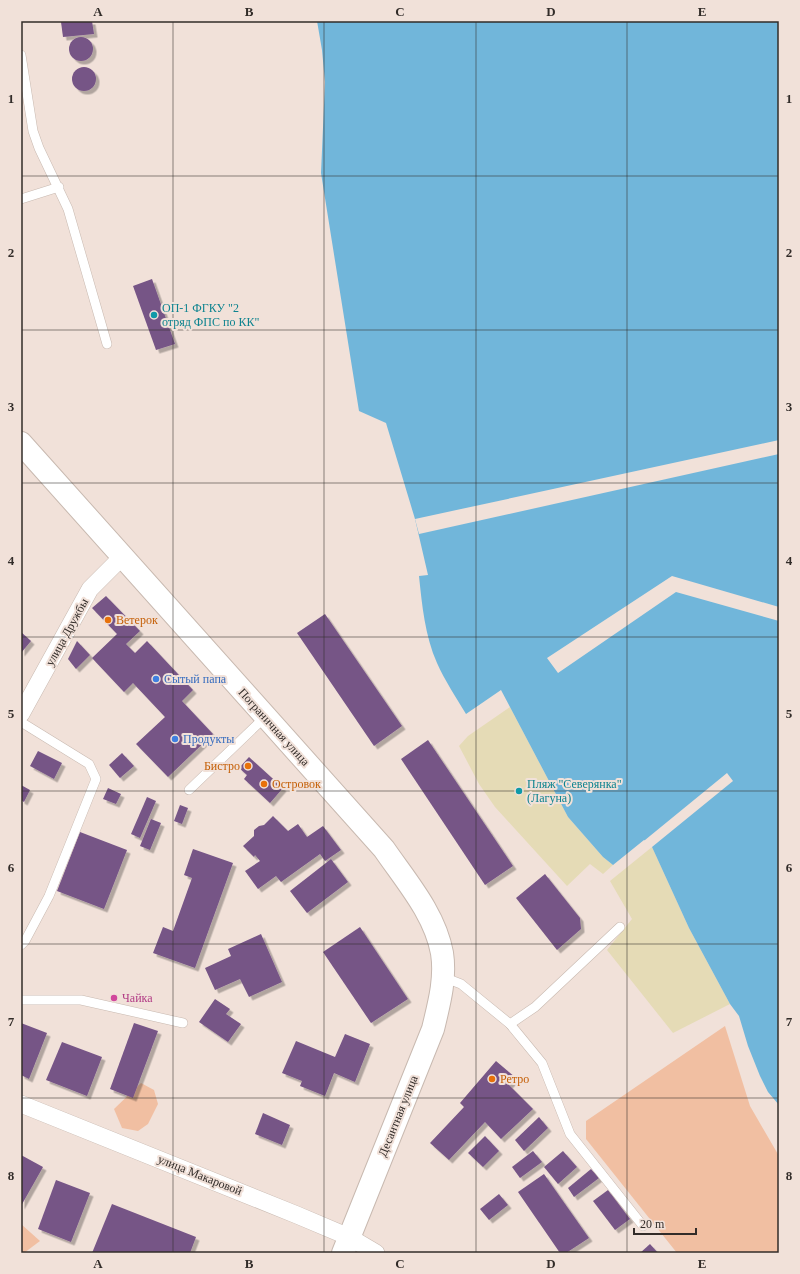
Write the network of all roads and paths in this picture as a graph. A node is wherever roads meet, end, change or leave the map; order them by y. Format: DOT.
graph roads {
  1 [pos="21,55"];
  2 [pos="59,187"];
  3 [pos="21,199"];
  4 [pos="107,344"];
  5 [pos="21,443"];
  6 [pos="122,557"];
  7 [pos="21,714"];
  8 [pos="265,717"];
  9 [pos="21,722"];
  10 [pos="189,790"];
  11 [pos="620,927"];
  12 [pos="21,944"];
  13 [pos="443,977"];
  14 [pos="21,1000"];
  15 [pos="183,1023"];
  16 [pos="510,1024"];
  17 [pos="21,1104"];
  18 [pos="643,1226"];
  19 [pos="346,1245"];
  20 [pos="376,1253"];
  1 -- 2 [label="lane"];
  2 -- 3 [label="lane"];
  2 -- 4 [label="lane"];
  5 -- 6 [label="street, Пограничная улица"];
  6 -- 7 [label="street, улица Дружбы"];
  6 -- 8 [label="street, Пограничная улица"];
  8 -- 10 [label="lane"];
  8 -- 13 [label="street, Пограничная улица"];
  9 -- 12 [label="lane"];
  11 -- 16 [label="lane"];
  13 -- 16 [label="lane"];
  13 -- 19 [label="street, Десантная улица"];
  14 -- 15 [label="lane"];
  16 -- 18 [label="lane"];
  17 -- 19 [label="street, улица Макаровой"];
  19 -- 20 [label="street, улица Макаровой"];
}
